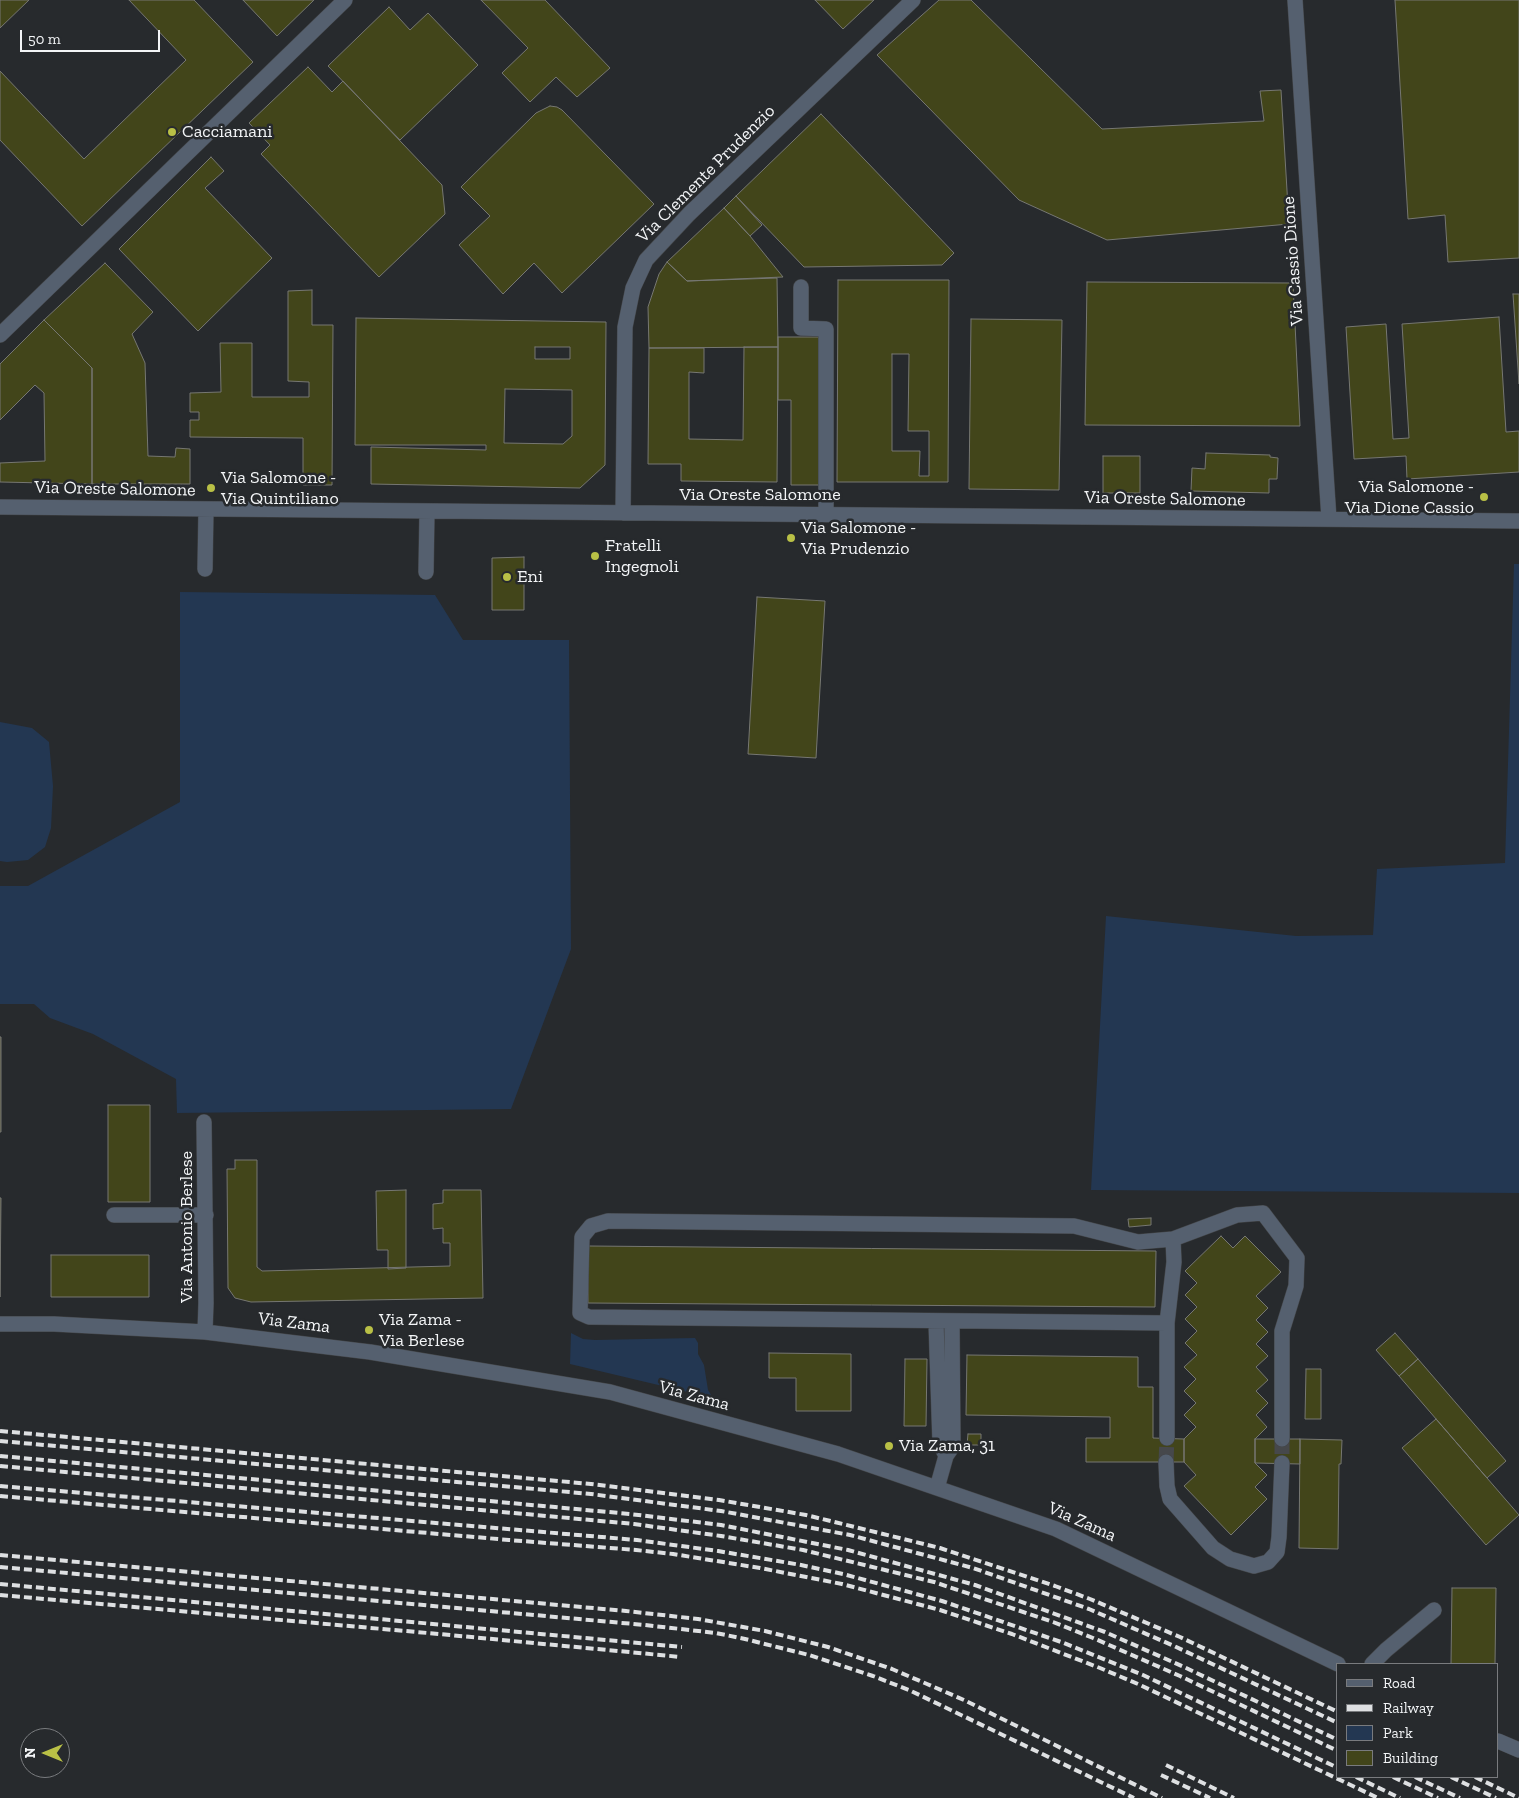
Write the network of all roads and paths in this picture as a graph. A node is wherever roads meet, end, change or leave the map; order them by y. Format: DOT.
graph roads {
  1 [pos="345,0"];
  2 [pos="913,0"];
  3 [pos="1295,0"];
  4 [pos="800,287"];
  5 [pos="0,335"];
  6 [pos="0,507"];
  7 [pos="206,509"];
  8 [pos="427,511"];
  9 [pos="623,513"];
  10 [pos="826,514"];
  11 [pos="1329,519"];
  12 [pos="1519,521"];
  13 [pos="205,569"];
  14 [pos="426,572"];
  15 [pos="204,1122"];
  16 [pos="114,1215"];
  17 [pos="206,1215"];
  18 [pos="1173,1239"];
  19 [pos="936,1322"];
  20 [pos="952,1322"];
  21 [pos="1167,1323"];
  22 [pos="0,1324"];
  23 [pos="205,1332"];
  24 [pos="1166,1438"];
  25 [pos="1282,1440"];
  26 [pos="946,1456"];
  27 [pos="1166,1462"];
  28 [pos="1282,1463"];
  29 [pos="937,1488"];
  30 [pos="1434,1610"];
  31 [pos="1336,1663"];
  32 [pos="1373,1663"];
  33 [pos="1499,1741"];
  34 [pos="1519,1750"];
  1 -- 5 [label="street"];
  2 -- 9 [label="street, Via Clemente Prudenzio"];
  3 -- 11 [label="street, Via Cassio Dione"];
  4 -- 10 [label="street"];
  6 -- 7 [label="street, Via Oreste Salomone"];
  7 -- 8 [label="street, Via Oreste Salomone"];
  7 -- 13 [label="street"];
  8 -- 9 [label="street, Via Oreste Salomone"];
  8 -- 14 [label="street"];
  9 -- 10 [label="street, Via Oreste Salomone"];
  10 -- 11 [label="street, Via Oreste Salomone"];
  11 -- 12 [label="street, Via Oreste Salomone"];
  15 -- 17 [label="street, Via Antonio Berlese"];
  16 -- 17 [label="street"];
  17 -- 23 [label="street, Via Antonio Berlese"];
  18 -- 19 [label="street"];
  18 -- 21 [label="street"];
  18 -- 25 [label="street"];
  19 -- 20 [label="street"];
  19 -- 26 [label="street"];
  20 -- 21 [label="street"];
  20 -- 26 [label="street"];
  21 -- 24 [label="street"];
  22 -- 23 [label="street, Via Zama"];
  23 -- 29 [label="street, Via Zama"];
  26 -- 29 [label="street"];
  27 -- 28 [label="street"];
  29 -- 31 [label="street, Via Zama"];
  30 -- 32 [label="street"];
  33 -- 34 [label="street"];
}
